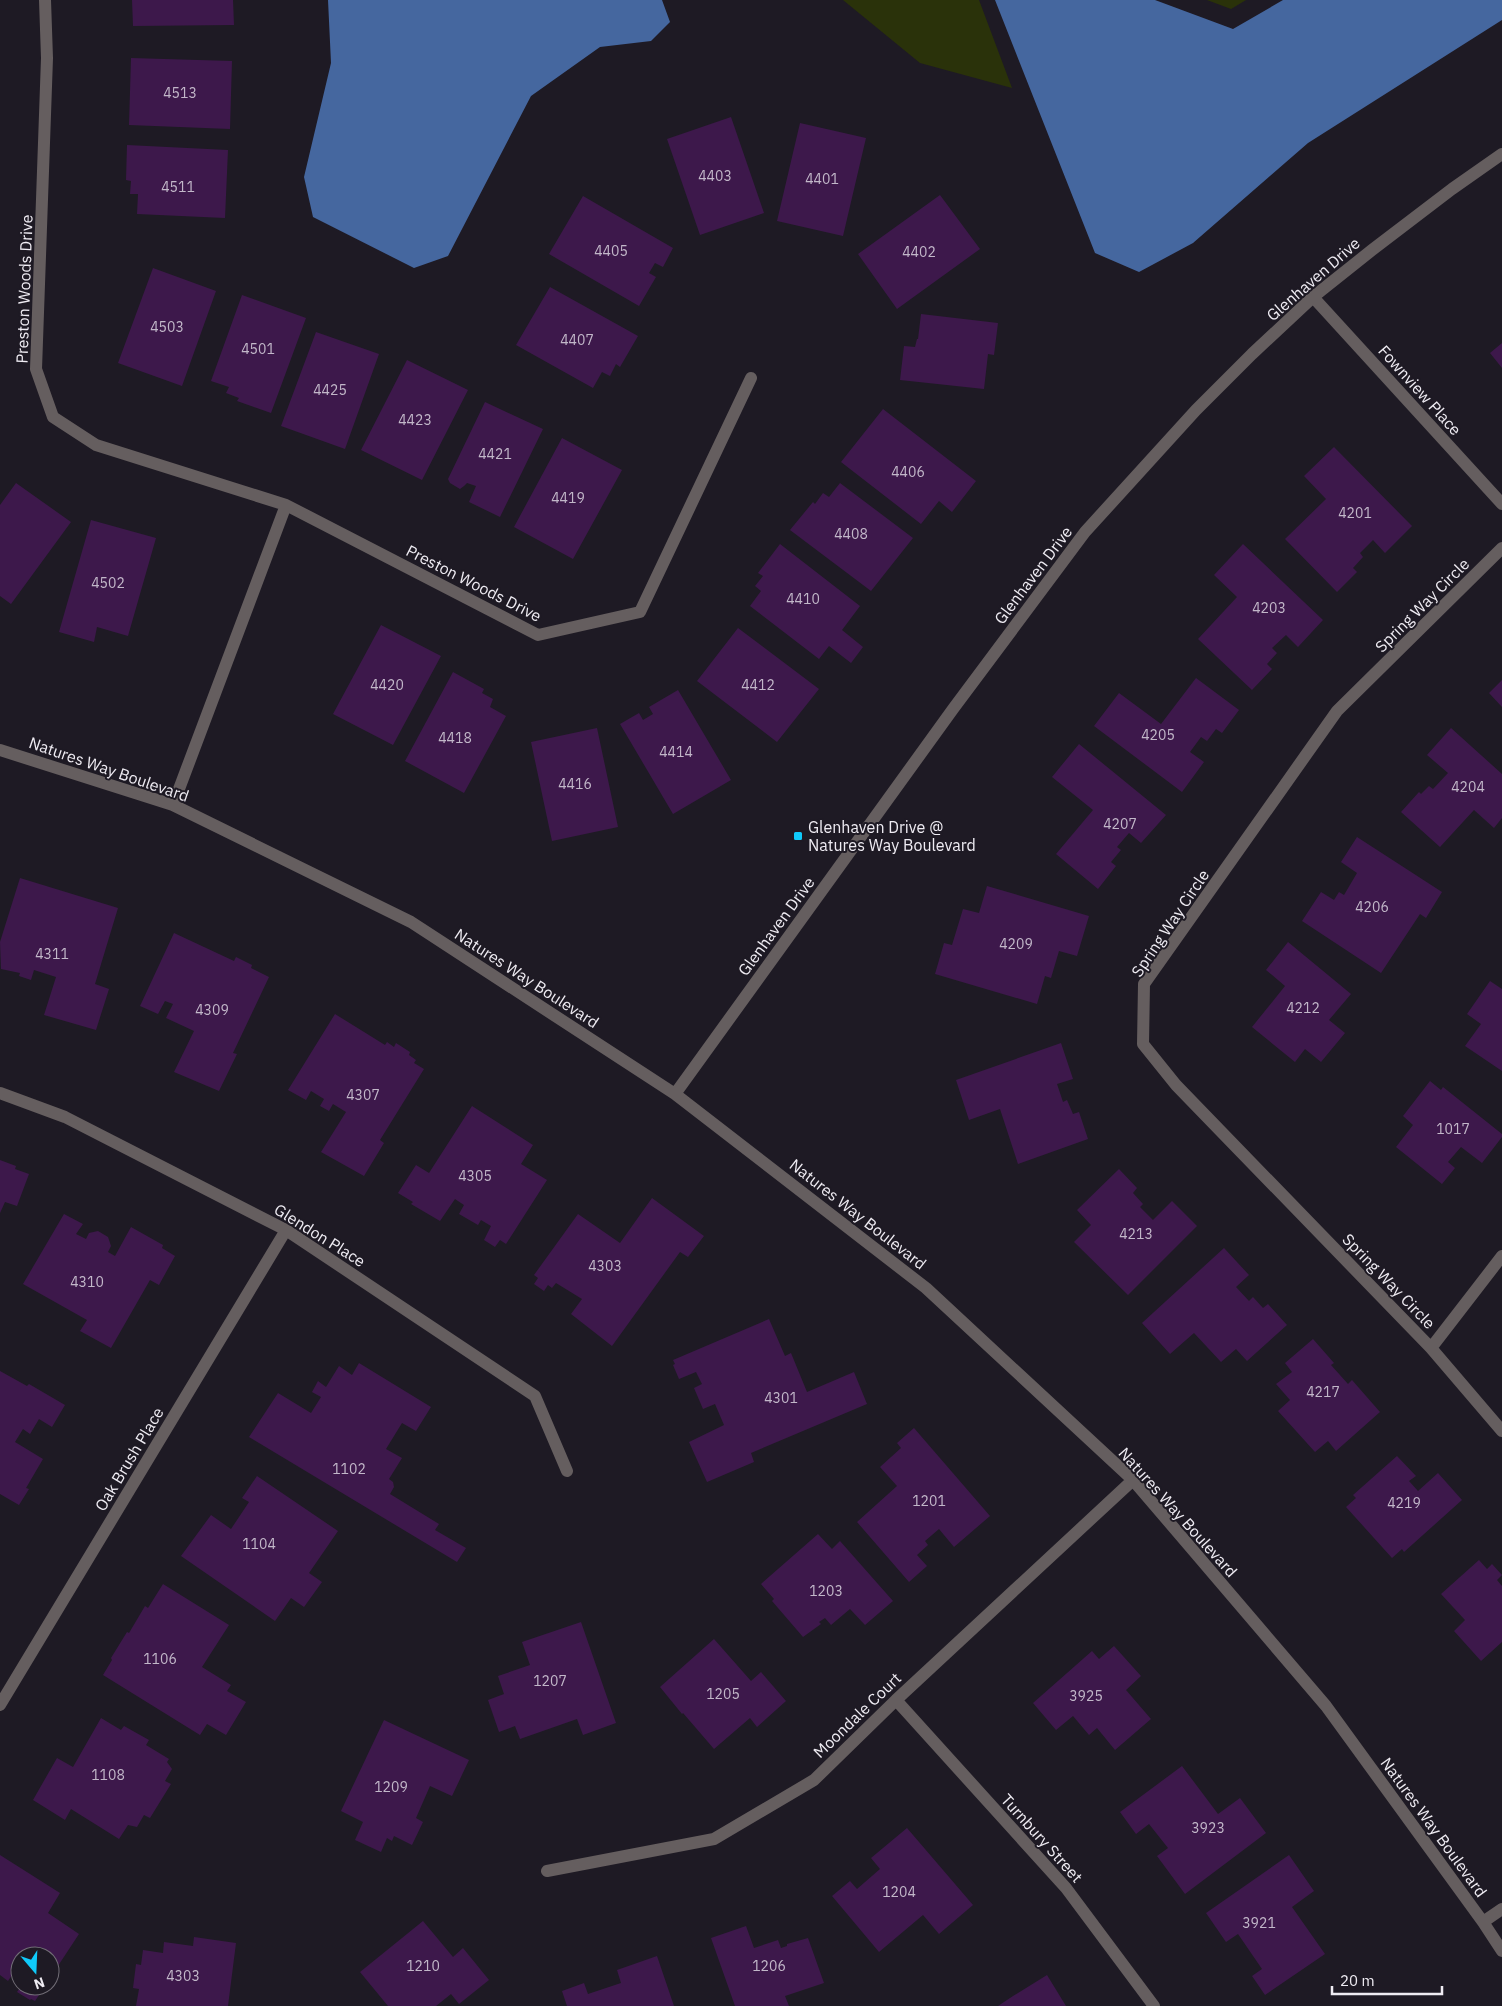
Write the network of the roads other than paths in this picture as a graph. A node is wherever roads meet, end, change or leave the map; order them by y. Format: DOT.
graph roads {
  1 [pos="45,0"];
  2 [pos="1502,154"];
  3 [pos="1313,297"];
  4 [pos="751,378"];
  5 [pos="1502,504"];
  6 [pos="286,505"];
  7 [pos="1502,548"];
  8 [pos="0,750"];
  9 [pos="173,805"];
  10 [pos="0,1093"];
  11 [pos="675,1094"];
  12 [pos="286,1230"];
  13 [pos="1502,1256"];
  14 [pos="1432,1348"];
  15 [pos="1502,1431"];
  16 [pos="567,1471"];
  17 [pos="1133,1480"];
  18 [pos="896,1700"];
  19 [pos="0,1705"];
  20 [pos="547,1871"];
  21 [pos="1502,1909"];
  22 [pos="1483,1922"];
  23 [pos="1502,1951"];
  24 [pos="1154,2006"];
  1 -- 6 [label="street, Preston Woods Drive"];
  2 -- 3 [label="street, Glenhaven Drive"];
  3 -- 5 [label="street, Fownview Place"];
  3 -- 11 [label="street, Glenhaven Drive"];
  4 -- 6 [label="street, Preston Woods Drive"];
  6 -- 9 [label="street"];
  7 -- 14 [label="street, Spring Way Circle"];
  8 -- 9 [label="street, Natures Way Boulevard"];
  9 -- 11 [label="street, Natures Way Boulevard"];
  10 -- 12 [label="street, Glendon Place"];
  11 -- 17 [label="street, Natures Way Boulevard"];
  12 -- 16 [label="street, Glendon Place"];
  12 -- 19 [label="street, Oak Brush Place"];
  13 -- 14 [label="street"];
  14 -- 15 [label="street, Spring Way Circle"];
  17 -- 18 [label="street, Moondale Court"];
  17 -- 22 [label="street, Natures Way Boulevard"];
  18 -- 20 [label="street, Moondale Court"];
  18 -- 24 [label="street, Turnbury Street"];
  21 -- 22 [label="street"];
  22 -- 23 [label="street, Natures Way Boulevard"];
}
